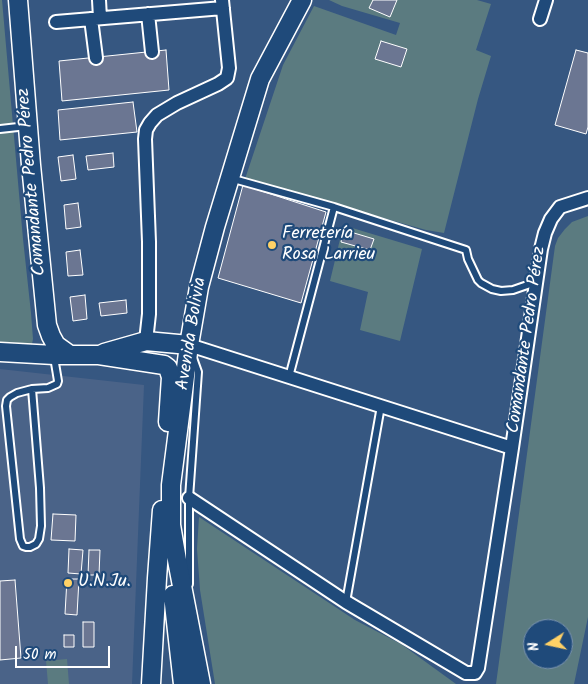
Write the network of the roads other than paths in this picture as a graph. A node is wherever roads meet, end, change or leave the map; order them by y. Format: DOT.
graph roads {
  1 [pos="18,0"];
  2 [pos="99,0"];
  3 [pos="302,0"];
  4 [pos="546,0"];
  5 [pos="222,4"];
  6 [pos="148,14"];
  7 [pos="96,18"];
  8 [pos="540,19"];
  9 [pos="56,22"];
  10 [pos="152,52"];
  11 [pos="96,58"];
  12 [pos="28,126"];
  13 [pos="0,129"];
  14 [pos="229,178"];
  15 [pos="588,198"];
  16 [pos="334,207"];
  17 [pos="536,282"];
  18 [pos="146,341"];
  19 [pos="189,345"];
  20 [pos="0,352"];
  21 [pos="62,355"];
  22 [pos="99,355"];
  23 [pos="290,377"];
  24 [pos="32,389"];
  25 [pos="381,406"];
  26 [pos="512,448"];
  27 [pos="189,498"];
  28 [pos="171,525"];
  29 [pos="346,602"];
  30 [pos="191,638"];
  31 [pos="151,684"];
  32 [pos="183,684"];
  33 [pos="201,684"];
  1 -- 12 [label="main road, Comandante Pedro Pérez"];
  2 -- 7 [label="street"];
  3 -- 14 [label="main road, Avenida Bolivia"];
  4 -- 8 [label="street"];
  5 -- 6 [label="street"];
  5 -- 18 [label="street"];
  6 -- 7 [label="street"];
  6 -- 10 [label="street"];
  7 -- 9 [label="street"];
  7 -- 11 [label="street"];
  12 -- 13 [label="lane"];
  12 -- 21 [label="main road, Comandante Pedro Pérez"];
  14 -- 16 [label="lane"];
  14 -- 19 [label="main road, Avenida Bolivia"];
  15 -- 17 [label="street, Comandante Pedro Pérez"];
  16 -- 17 [label="lane"];
  16 -- 23 [label="lane"];
  17 -- 26 [label="street, Comandante Pedro Pérez"];
  18 -- 19 [label="main road"];
  18 -- 22 [label="main road"];
  19 -- 23 [label="street"];
  19 -- 27 [label="lane"];
  19 -- 28 [label="main road, Avenida Bolivia"];
  20 -- 21 [label="main road"];
  21 -- 22 [label="main road"];
  21 -- 24 [label="lane"];
  22 -- 31 [label="main road, Avenida Bolivia"];
  23 -- 25 [label="street"];
  24 -- 24 [label="lane"];
  25 -- 26 [label="street"];
  25 -- 29 [label="lane"];
  26 -- 29 [label="street, Comandante Pedro Pérez"];
  27 -- 29 [label="street"];
  27 -- 30 [label="lane"];
  28 -- 30 [label="main road, Avenida Bolivia"];
  28 -- 32 [label="main road"];
  30 -- 33 [label="main road, Avenida Bolivia"];
}
